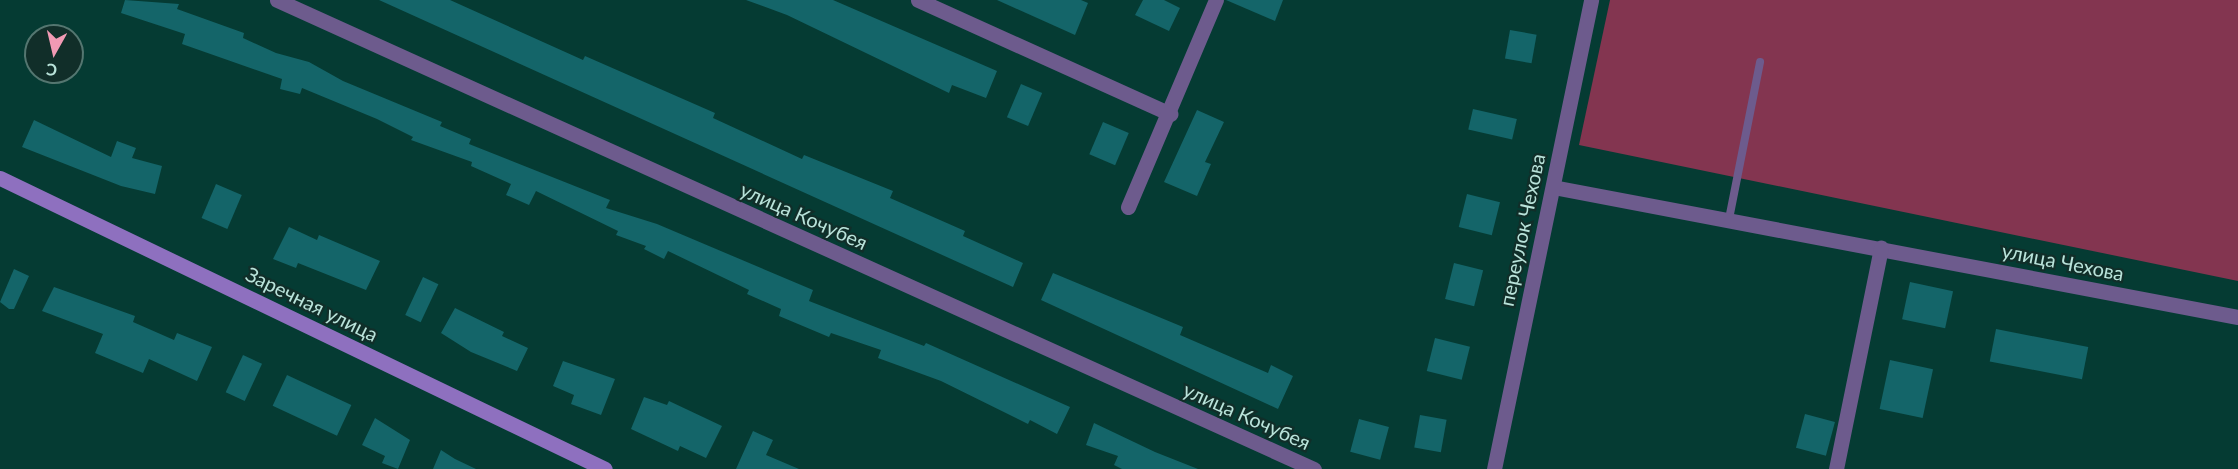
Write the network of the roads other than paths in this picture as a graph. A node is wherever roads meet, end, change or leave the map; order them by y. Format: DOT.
graph roads {
  1 [pos="277,0"];
  2 [pos="918,0"];
  3 [pos="1216,0"];
  4 [pos="1591,0"];
  5 [pos="1760,62"];
  6 [pos="1170,114"];
  7 [pos="0,178"];
  8 [pos="1553,187"];
  9 [pos="1128,207"];
  10 [pos="1729,219"];
  11 [pos="1881,248"];
  12 [pos="2238,317"];
  13 [pos="605,469"];
  14 [pos="1314,469"];
  15 [pos="1494,469"];
  16 [pos="1836,469"];
  1 -- 14 [label="street, улица Кочубея"];
  2 -- 6 [label="street"];
  3 -- 6 [label="street"];
  4 -- 8 [label="street, переулок Чехова"];
  5 -- 10 [label="lane"];
  6 -- 9 [label="street"];
  7 -- 13 [label="main road, Заречная улица"];
  8 -- 10 [label="street, улица Чехова"];
  8 -- 15 [label="street, переулок Чехова"];
  10 -- 11 [label="street, улица Чехова"];
  11 -- 12 [label="street, улица Чехова"];
  11 -- 16 [label="street"];
}
